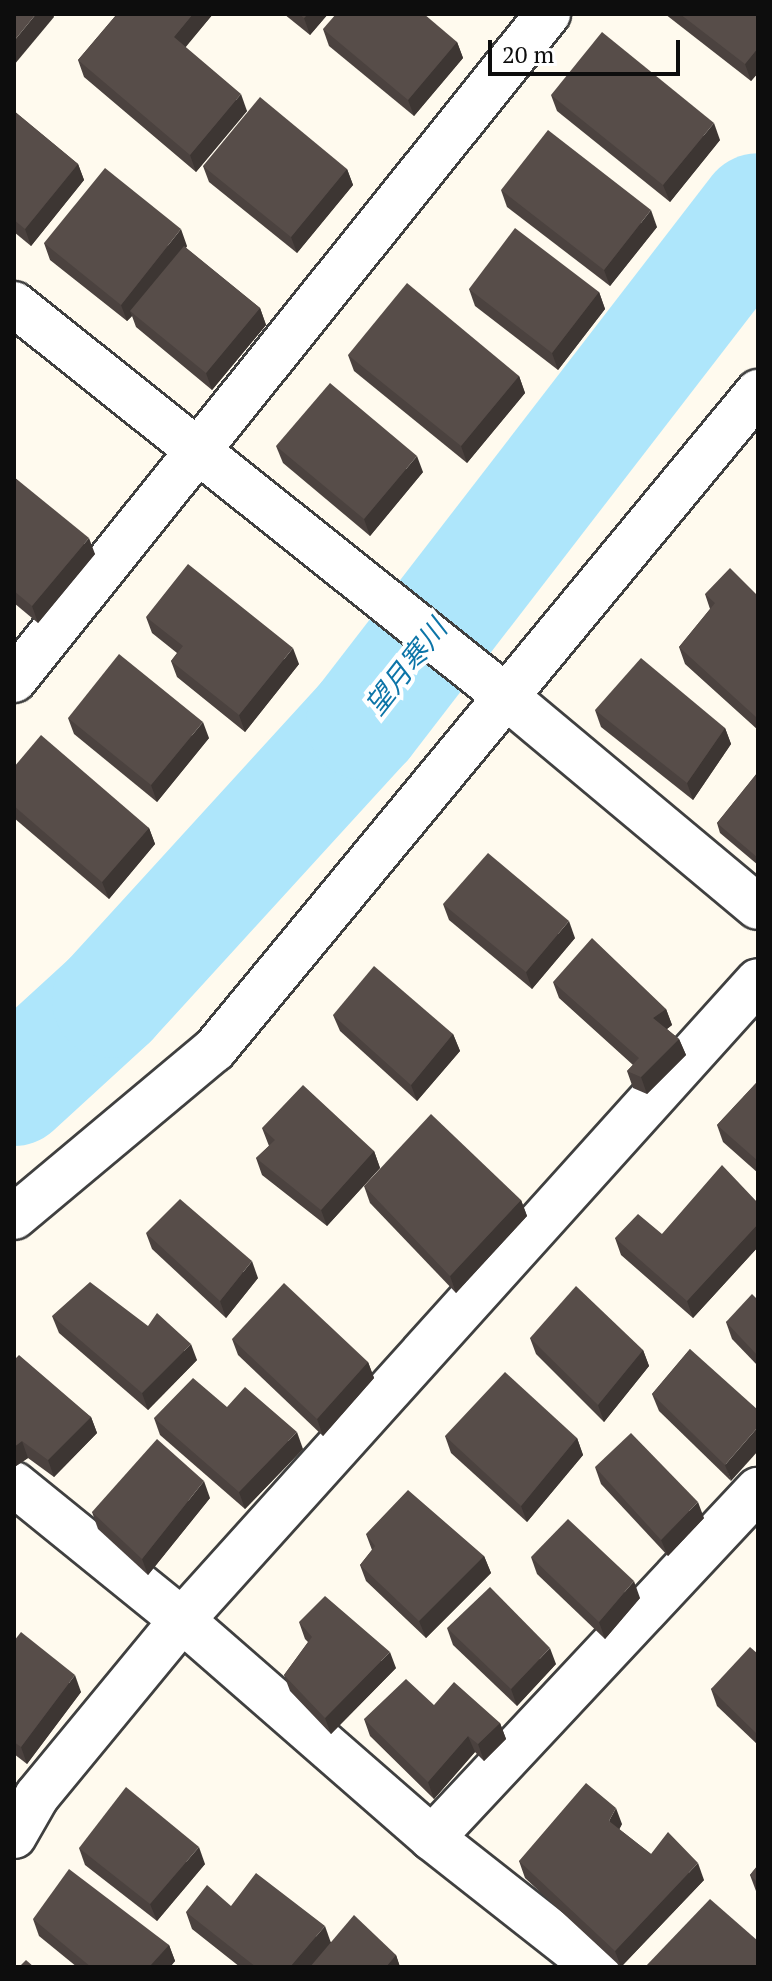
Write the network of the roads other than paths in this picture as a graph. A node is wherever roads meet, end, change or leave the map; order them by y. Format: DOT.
graph roads {
  1 [pos="548,14"];
  2 [pos="14,304"];
  3 [pos="758,392"];
  4 [pos="197,453"];
  5 [pos="14,680"];
  6 [pos="498,691"];
  7 [pos="758,907"];
  8 [pos="758,981"];
  9 [pos="14,1217"];
  10 [pos="14,1484"];
  11 [pos="758,1490"];
  12 [pos="182,1620"];
  13 [pos="14,1836"];
  14 [pos="432,1838"];
  15 [pos="596,1967"];
  1 -- 4 [label="street"];
  2 -- 4 [label="street"];
  3 -- 6 [label="street"];
  4 -- 5 [label="street"];
  4 -- 6 [label="street"];
  6 -- 7 [label="street"];
  6 -- 9 [label="street"];
  8 -- 12 [label="street"];
  10 -- 12 [label="street"];
  11 -- 14 [label="street"];
  12 -- 13 [label="street"];
  12 -- 14 [label="street"];
  14 -- 15 [label="street"];
}
